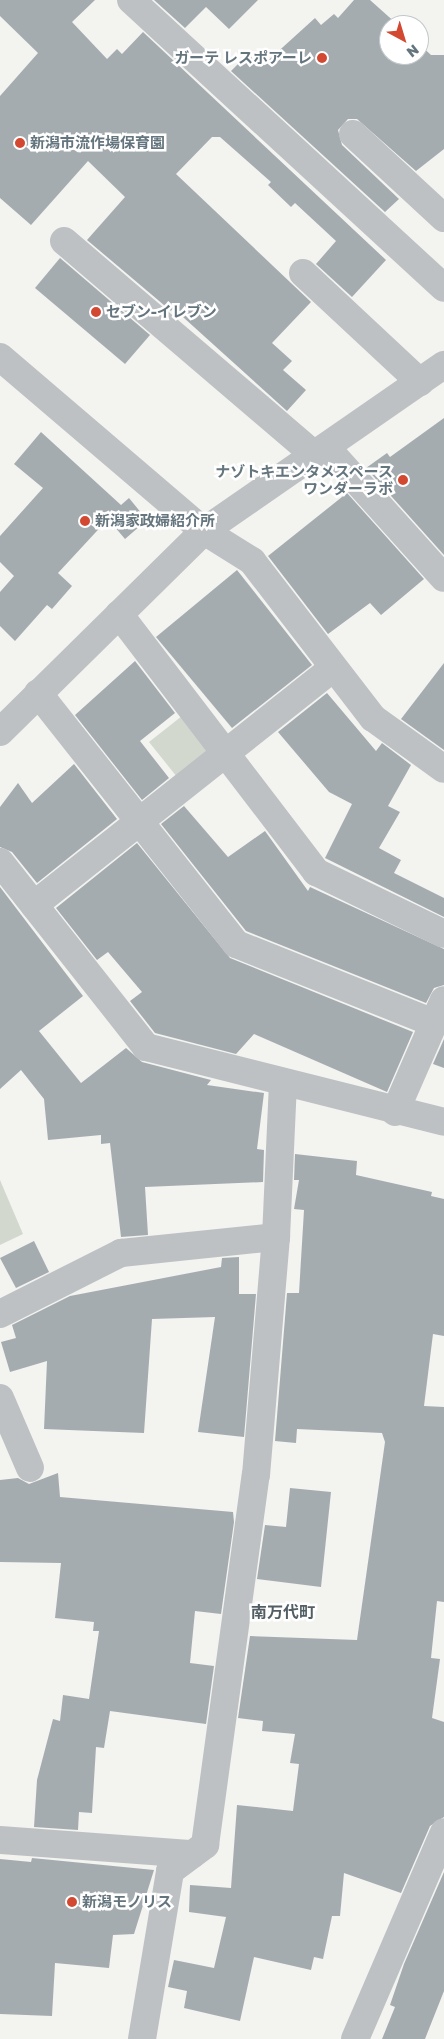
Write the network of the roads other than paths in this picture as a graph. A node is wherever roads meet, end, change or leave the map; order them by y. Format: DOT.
graph roads {
  1 [pos="131,0"];
  2 [pos="353,134"];
  3 [pos="444,218"];
  4 [pos="64,241"];
  5 [pos="303,273"];
  6 [pos="444,288"];
  7 [pos="0,357"];
  8 [pos="444,366"];
  9 [pos="420,382"];
  10 [pos="320,451"];
  11 [pos="204,531"];
  12 [pos="444,578"];
  13 [pos="119,614"];
  14 [pos="334,668"];
  15 [pos="38,693"];
  16 [pos="0,732"];
  17 [pos="225,753"];
  18 [pos="444,769"];
  19 [pos="139,822"];
  20 [pos="0,862"];
  21 [pos="34,905"];
  22 [pos="444,934"];
  23 [pos="439,1012"];
  24 [pos="283,1082"];
  25 [pos="394,1112"];
  26 [pos="444,1122"];
  27 [pos="276,1237"];
  28 [pos="0,1314"];
  29 [pos="0,1398"];
  30 [pos="30,1468"];
  31 [pos="444,1832"];
  32 [pos="0,1840"];
  33 [pos="192,1854"];
  34 [pos="142,2039"];
  35 [pos="355,2039"];
  1 -- 6 [label="street"];
  2 -- 3 [label="street"];
  4 -- 10 [label="street"];
  5 -- 9 [label="street"];
  7 -- 11 [label="street"];
  8 -- 9 [label="street"];
  9 -- 10 [label="street"];
  10 -- 11 [label="street"];
  10 -- 12 [label="street"];
  11 -- 13 [label="street"];
  11 -- 14 [label="street"];
  13 -- 15 [label="street"];
  13 -- 17 [label="street"];
  14 -- 17 [label="street"];
  14 -- 18 [label="street"];
  15 -- 16 [label="street"];
  15 -- 19 [label="street"];
  17 -- 19 [label="street"];
  17 -- 22 [label="street"];
  19 -- 21 [label="street"];
  19 -- 23 [label="street"];
  20 -- 21 [label="street"];
  21 -- 24 [label="street"];
  23 -- 25 [label="street"];
  24 -- 25 [label="street"];
  24 -- 27 [label="street"];
  25 -- 26 [label="street"];
  27 -- 28 [label="street"];
  27 -- 33 [label="street"];
  29 -- 30 [label="street"];
  31 -- 35 [label="street"];
  32 -- 33 [label="street"];
  33 -- 34 [label="street"];
}
